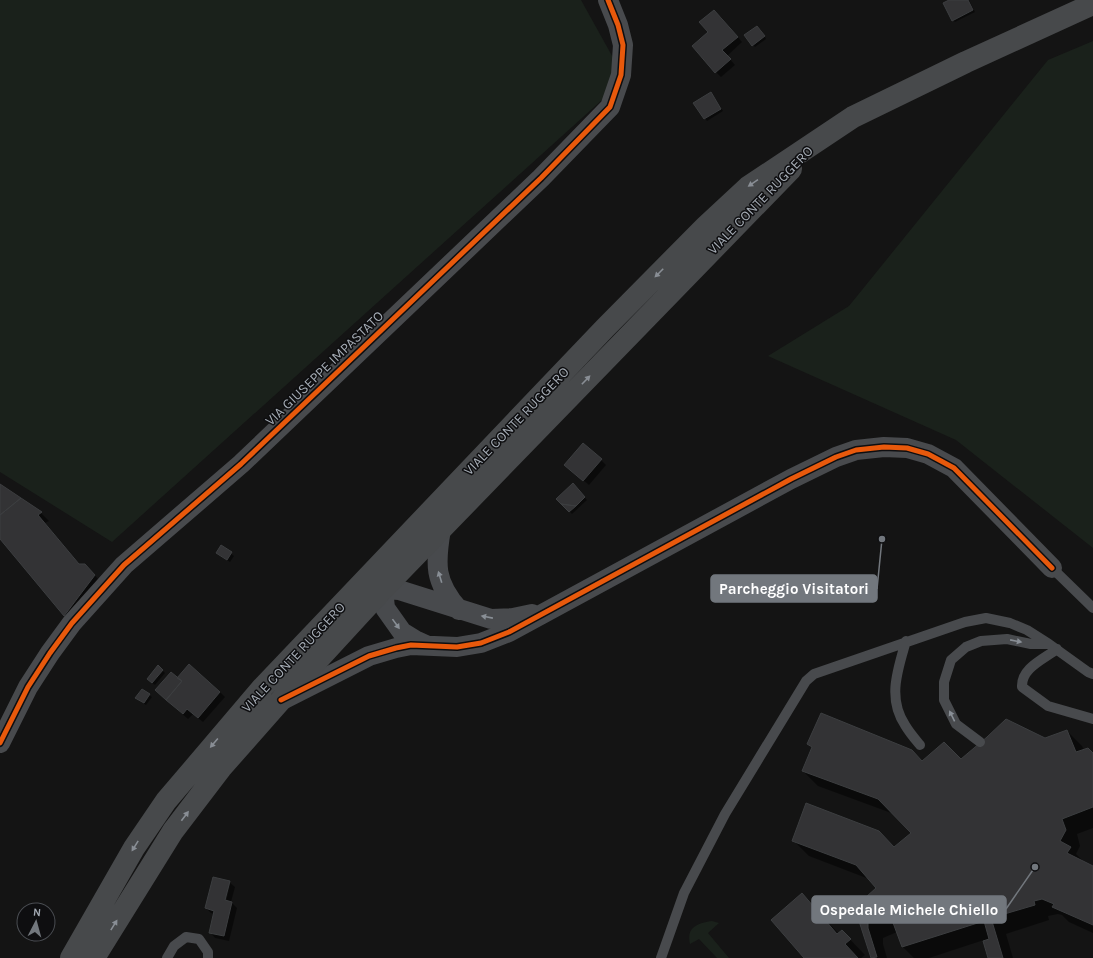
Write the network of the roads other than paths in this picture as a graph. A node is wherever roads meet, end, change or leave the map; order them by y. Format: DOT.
graph roads {
  1 [pos="608,0"];
  2 [pos="1093,4"];
  3 [pos="821,138"];
  4 [pos="590,344"];
  5 [pos="441,528"];
  6 [pos="1052,568"];
  7 [pos="383,589"];
  8 [pos="1093,608"];
  9 [pos="553,609"];
  10 [pos="459,610"];
  11 [pos="906,641"];
  12 [pos="428,645"];
  13 [pos="1053,646"];
  14 [pos="1093,674"];
  15 [pos="280,700"];
  16 [pos="1093,719"];
  17 [pos="231,724"];
  18 [pos="980,742"];
  19 [pos="0,743"];
  20 [pos="920,745"];
  21 [pos="71,958"];
  22 [pos="94,958"];
  23 [pos="167,958"];
  24 [pos="208,958"];
  25 [pos="660,958"];
  1 -- 19 [label="street, VIA GIUSEPPE IMPASTATO"];
  2 -- 3 [label="main road"];
  3 -- 4 [label="main road, VIALE CONTE RUGGERO, one-way"];
  5 -- 3 [label="main road, VIALE CONTE RUGGERO, one-way"];
  4 -- 7 [label="street"];
  4 -- 17 [label="main road, VIALE CONTE RUGGERO"];
  5 -- 7 [label="main road, VIALE CONTE RUGGERO"];
  10 -- 5 [label="street, one-way"];
  6 -- 8 [label="lane"];
  6 -- 9 [label="street"];
  7 -- 10 [label="street"];
  7 -- 12 [label="street, one-way"];
  7 -- 15 [label="main road, VIALE CONTE RUGGERO"];
  7 -- 17 [label="street"];
  9 -- 10 [label="street, one-way"];
  9 -- 12 [label="street"];
  11 -- 13 [label="lane"];
  11 -- 20 [label="lane"];
  11 -- 25 [label="lane"];
  12 -- 15 [label="street"];
  13 -- 14 [label="lane"];
  13 -- 16 [label="lane"];
  18 -- 13 [label="lane, one-way"];
  22 -- 15 [label="main road, VIALE CONTE RUGGERO, one-way"];
  17 -- 21 [label="main road, VIALE CONTE RUGGERO, one-way"];
  23 -- 24 [label="lane"];
}
